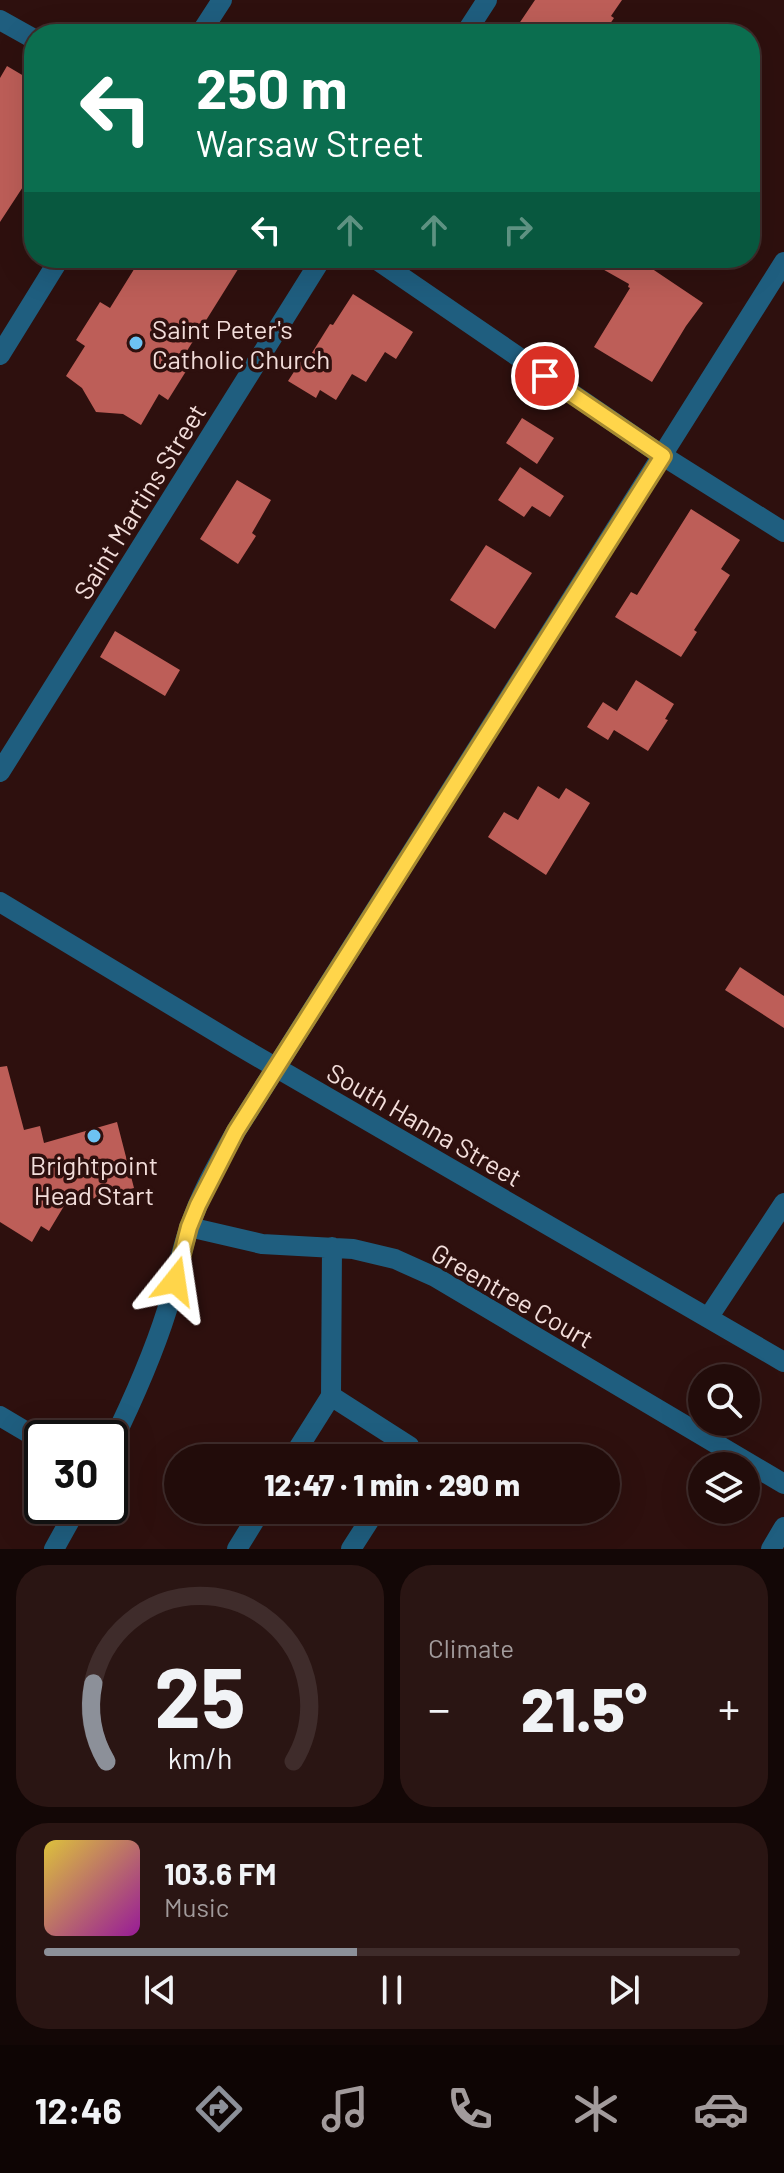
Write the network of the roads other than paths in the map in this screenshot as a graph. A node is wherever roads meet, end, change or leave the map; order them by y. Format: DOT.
graph roads {
  1 [pos="222,0"];
  2 [pos="487,0"];
  3 [pos="0,20"];
  4 [pos="206,24"];
  5 [pos="471,24"];
  6 [pos="24,33"];
  7 [pos="784,262"];
  8 [pos="54,268"];
  9 [pos="316,268"];
  10 [pos="389,268"];
  11 [pos="0,355"];
  12 [pos="663,456"];
  13 [pos="784,532"];
  14 [pos="0,772"];
  15 [pos="0,902"];
  16 [pos="277,1068"];
  17 [pos="784,1203"];
  18 [pos="189,1227"];
  19 [pos="332,1247"];
  20 [pos="708,1318"];
  21 [pos="784,1362"];
  22 [pos="331,1396"];
  23 [pos="0,1416"];
  24 [pos="123,1420"];
  25 [pos="24,1430"];
  26 [pos="301,1444"];
  27 [pos="406,1444"];
  28 [pos="784,1484"];
  29 [pos="68,1524"];
  30 [pos="252,1524"];
  31 [pos="367,1524"];
  32 [pos="784,1527"];
  33 [pos="54,1549"];
  34 [pos="237,1549"];
  35 [pos="351,1549"];
  36 [pos="771,1549"];
  1 -- 4 [label="street"];
  2 -- 5 [label="street"];
  3 -- 6 [label="street"];
  7 -- 12 [label="street"];
  8 -- 11 [label="street"];
  9 -- 14 [label="street, Saint Martins Street"];
  10 -- 12 [label="street"];
  12 -- 13 [label="street"];
  12 -- 16 [label="street"];
  15 -- 16 [label="street, South Hanna Street"];
  16 -- 18 [label="street"];
  16 -- 20 [label="street, South Hanna Street"];
  17 -- 20 [label="street"];
  18 -- 19 [label="street, Greentree Court"];
  18 -- 24 [label="street"];
  19 -- 22 [label="street"];
  19 -- 28 [label="street, Greentree Court"];
  20 -- 21 [label="street, South Hanna Street"];
  22 -- 26 [label="street"];
  22 -- 27 [label="street"];
  23 -- 25 [label="street"];
  29 -- 33 [label="street"];
  30 -- 34 [label="street"];
  31 -- 35 [label="street"];
  32 -- 36 [label="street"];
}
